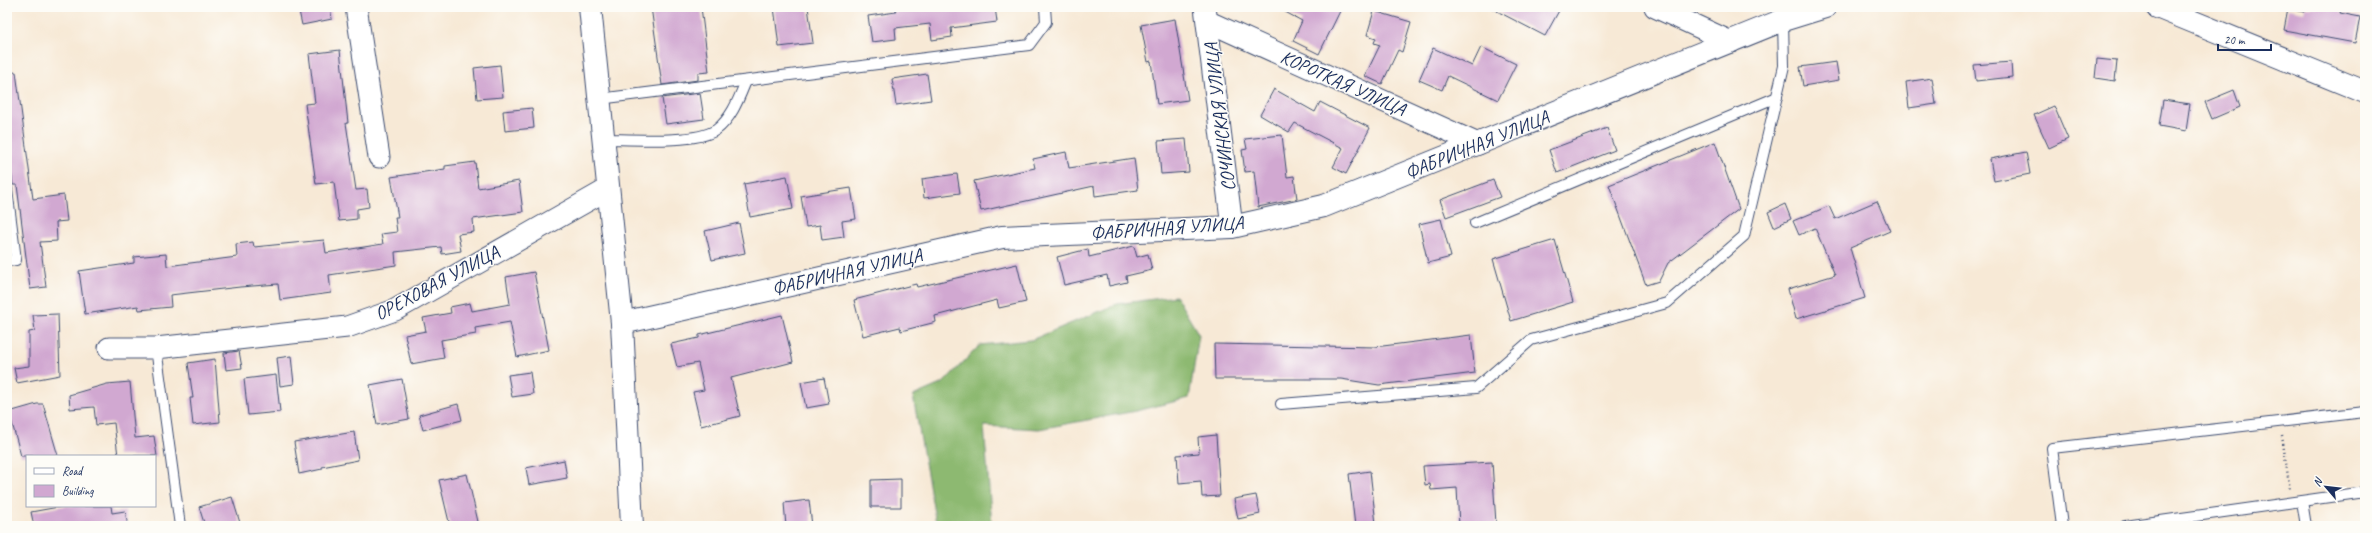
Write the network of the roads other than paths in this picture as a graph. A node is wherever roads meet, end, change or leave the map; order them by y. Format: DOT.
graph roads {
  1 [pos="356,7"];
  2 [pos="590,7"];
  3 [pos="1045,7"];
  4 [pos="1655,7"];
  5 [pos="1825,7"];
  6 [pos="2157,7"];
  7 [pos="1782,13"];
  8 [pos="1207,14"];
  9 [pos="1731,42"];
  10 [pos="746,81"];
  11 [pos="2365,92"];
  12 [pos="1777,96"];
  13 [pos="599,99"];
  14 [pos="603,139"];
  15 [pos="1478,144"];
  16 [pos="379,157"];
  17 [pos="608,189"];
  18 [pos="7,190"];
  19 [pos="1475,223"];
  20 [pos="1232,227"];
  21 [pos="7,261"];
  22 [pos="622,323"];
  23 [pos="109,348"];
  24 [pos="156,348"];
  25 [pos="1281,404"];
  26 [pos="2365,412"];
  27 [pos="2365,492"];
  28 [pos="2302,501"];
  29 [pos="180,526"];
  30 [pos="632,526"];
  31 [pos="2062,526"];
  32 [pos="2125,526"];
  33 [pos="2306,526"];
  1 -- 16 [label="street"];
  2 -- 13 [label="street"];
  3 -- 10 [label="lane"];
  4 -- 9 [label="street"];
  5 -- 7 [label="street, ФАБРИЧНАЯ УЛИЦА"];
  6 -- 11 [label="street"];
  7 -- 9 [label="street, ФАБРИЧНАЯ УЛИЦА"];
  7 -- 12 [label="lane"];
  8 -- 15 [label="street, КОРОТКАЯ УЛИЦА"];
  8 -- 20 [label="street, СОЧИНСКАЯ УЛИЦА"];
  9 -- 15 [label="street, ФАБРИЧНАЯ УЛИЦА"];
  10 -- 13 [label="lane"];
  10 -- 14 [label="lane"];
  12 -- 19 [label="lane"];
  12 -- 25 [label="lane"];
  13 -- 14 [label="street"];
  14 -- 17 [label="street"];
  15 -- 20 [label="street, ФАБРИЧНАЯ УЛИЦА"];
  17 -- 22 [label="street"];
  17 -- 24 [label="street, ОРЕХОВАЯ УЛИЦА"];
  18 -- 21 [label="lane"];
  20 -- 22 [label="street, ФАБРИЧНАЯ УЛИЦА"];
  22 -- 30 [label="street"];
  23 -- 24 [label="street, ОРЕХОВАЯ УЛИЦА"];
  24 -- 29 [label="lane"];
  26 -- 31 [label="lane"];
  27 -- 28 [label="lane"];
  28 -- 32 [label="lane"];
  28 -- 33 [label="lane"];
}
